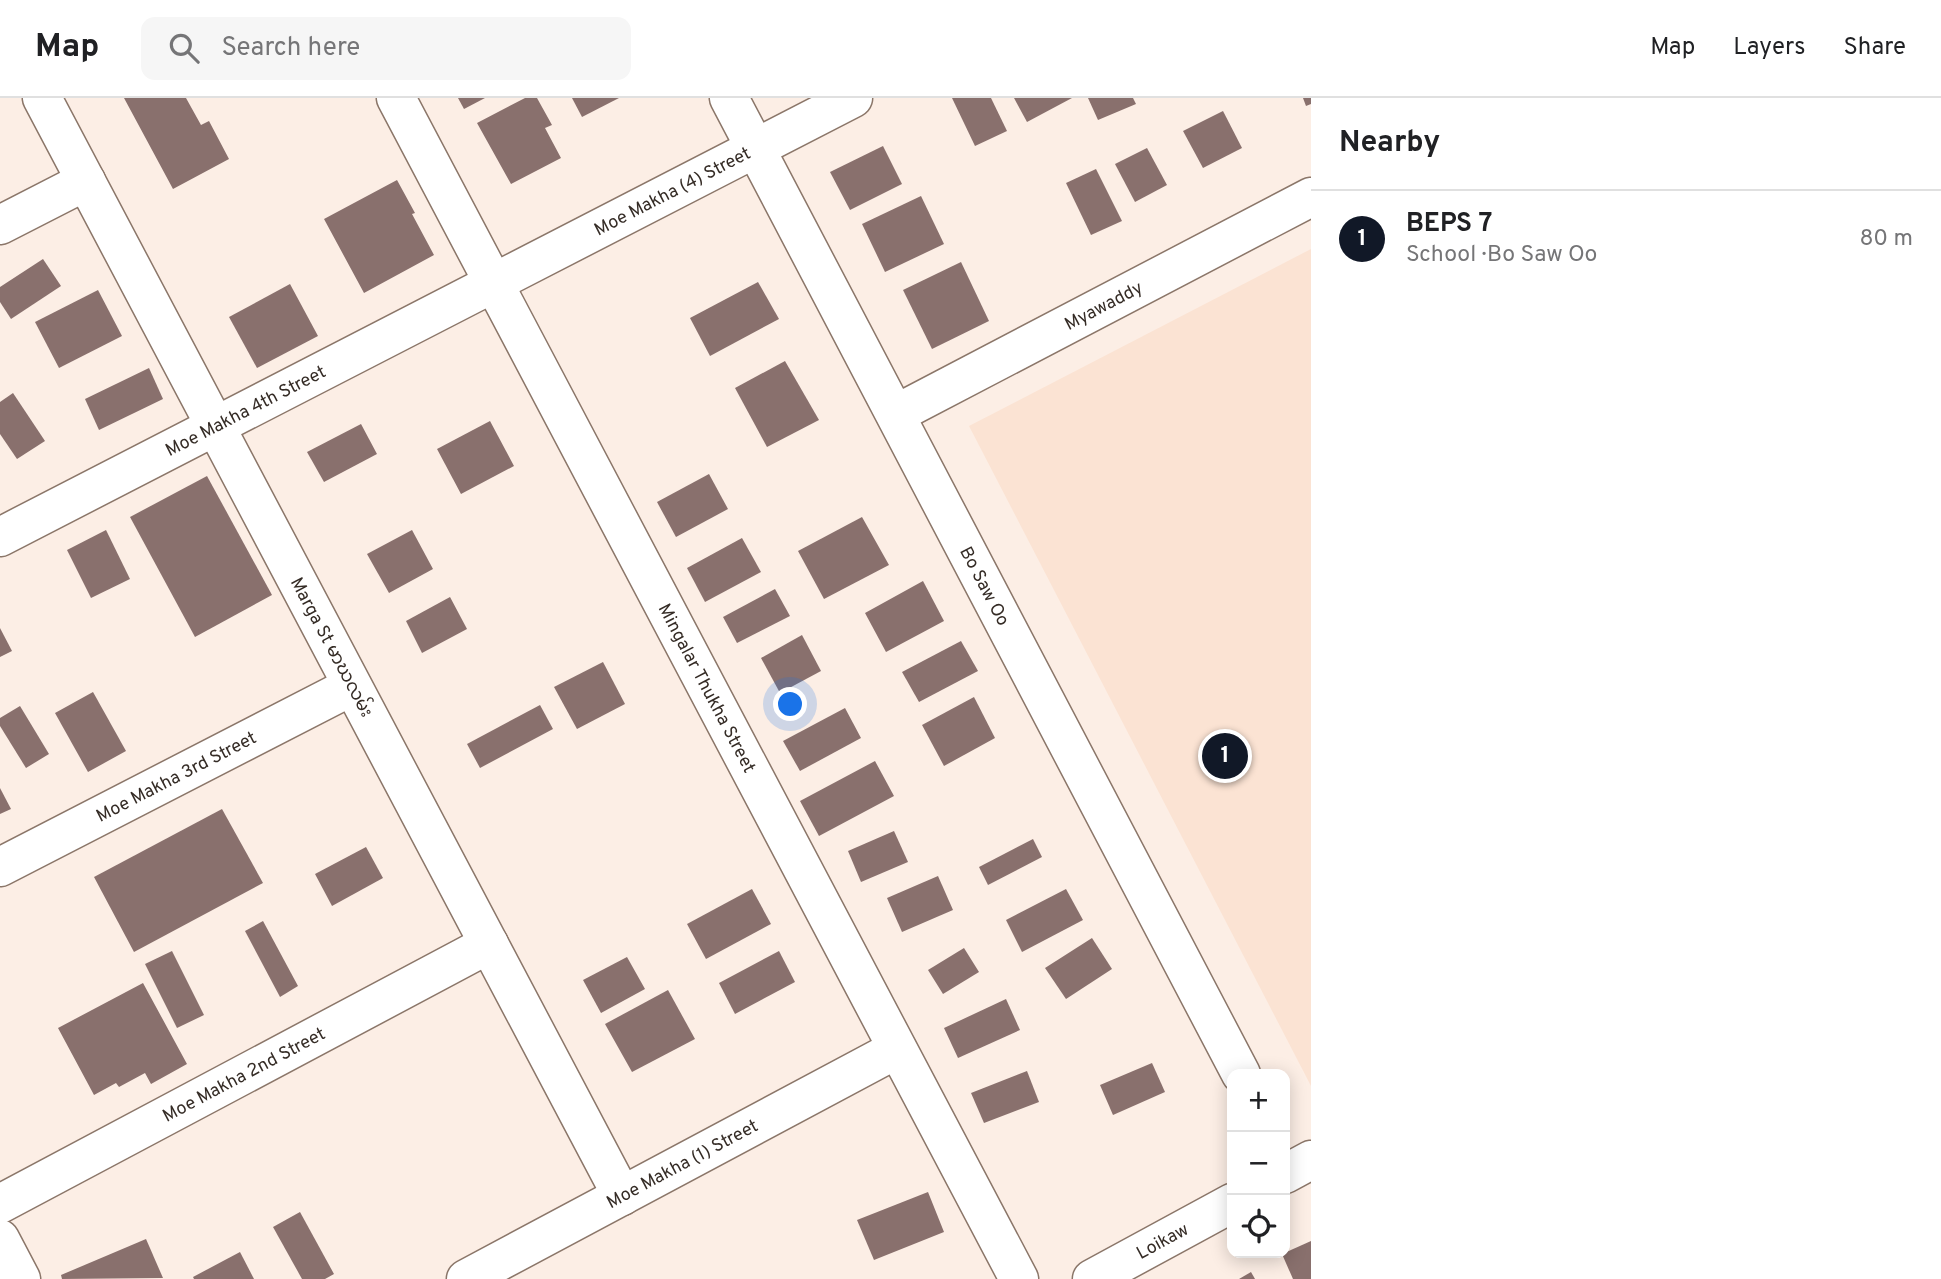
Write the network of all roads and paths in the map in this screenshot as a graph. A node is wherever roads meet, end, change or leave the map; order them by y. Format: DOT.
graph roads {
  1 [pos="42,98"];
  2 [pos="396,98"];
  3 [pos="729,98"];
  4 [pos="853,98"];
  5 [pos="755,148"];
  6 [pos="86,181"];
  7 [pos="1311,197"];
  8 [pos="0,225"];
  9 [pos="492,284"];
  10 [pos="896,414"];
  11 [pos="215,426"];
  12 [pos="0,537"];
  13 [pos="352,685"];
  14 [pos="0,867"];
  15 [pos="489,944"];
  16 [pos="897,1049"];
  17 [pos="1238,1069"];
  18 [pos="622,1196"];
  19 [pos="0,1204"];
  20 [pos="1227,1206"];
  21 [pos="0,1239"];
  22 [pos="21,1279"];
  23 [pos="466,1279"];
  24 [pos="1019,1279"];
  25 [pos="1092,1279"];
  1 -- 6 [label="street, Marga St မာဃလမ်း"];
  2 -- 9 [label="street, Mingalar Thukha Street"];
  3 -- 5 [label="street, Bo Saw Oo"];
  4 -- 5 [label="street, Moe Makha (4) Street"];
  5 -- 9 [label="street, Moe Makha (4) Street"];
  5 -- 10 [label="street, Bo Saw Oo"];
  6 -- 8 [label="street"];
  6 -- 11 [label="street, Marga St မာဃလမ်း"];
  7 -- 10 [label="street, Myawaddy"];
  9 -- 11 [label="street, Moe Makha 4th Street"];
  9 -- 16 [label="street, Mingalar Thukha Street"];
  10 -- 17 [label="street, Bo Saw Oo"];
  11 -- 12 [label="street, Moe Makha 4th Street"];
  11 -- 13 [label="street, Marga St မာဃလမ်း"];
  13 -- 14 [label="street, Moe Makha 3rd Street"];
  13 -- 15 [label="street, Marga St မာဃလမ်း"];
  15 -- 18 [label="street, Marga St မာဃလမ်း"];
  15 -- 19 [label="street, Moe Makha 2nd Street"];
  16 -- 18 [label="street"];
  16 -- 23 [label="street, Moe Makha (1) Street"];
  16 -- 24 [label="street, Mingalar Thukha Street"];
  18 -- 23 [label="street"];
  20 -- 25 [label="street, Loikaw"];
  21 -- 22 [label="street"];
}
